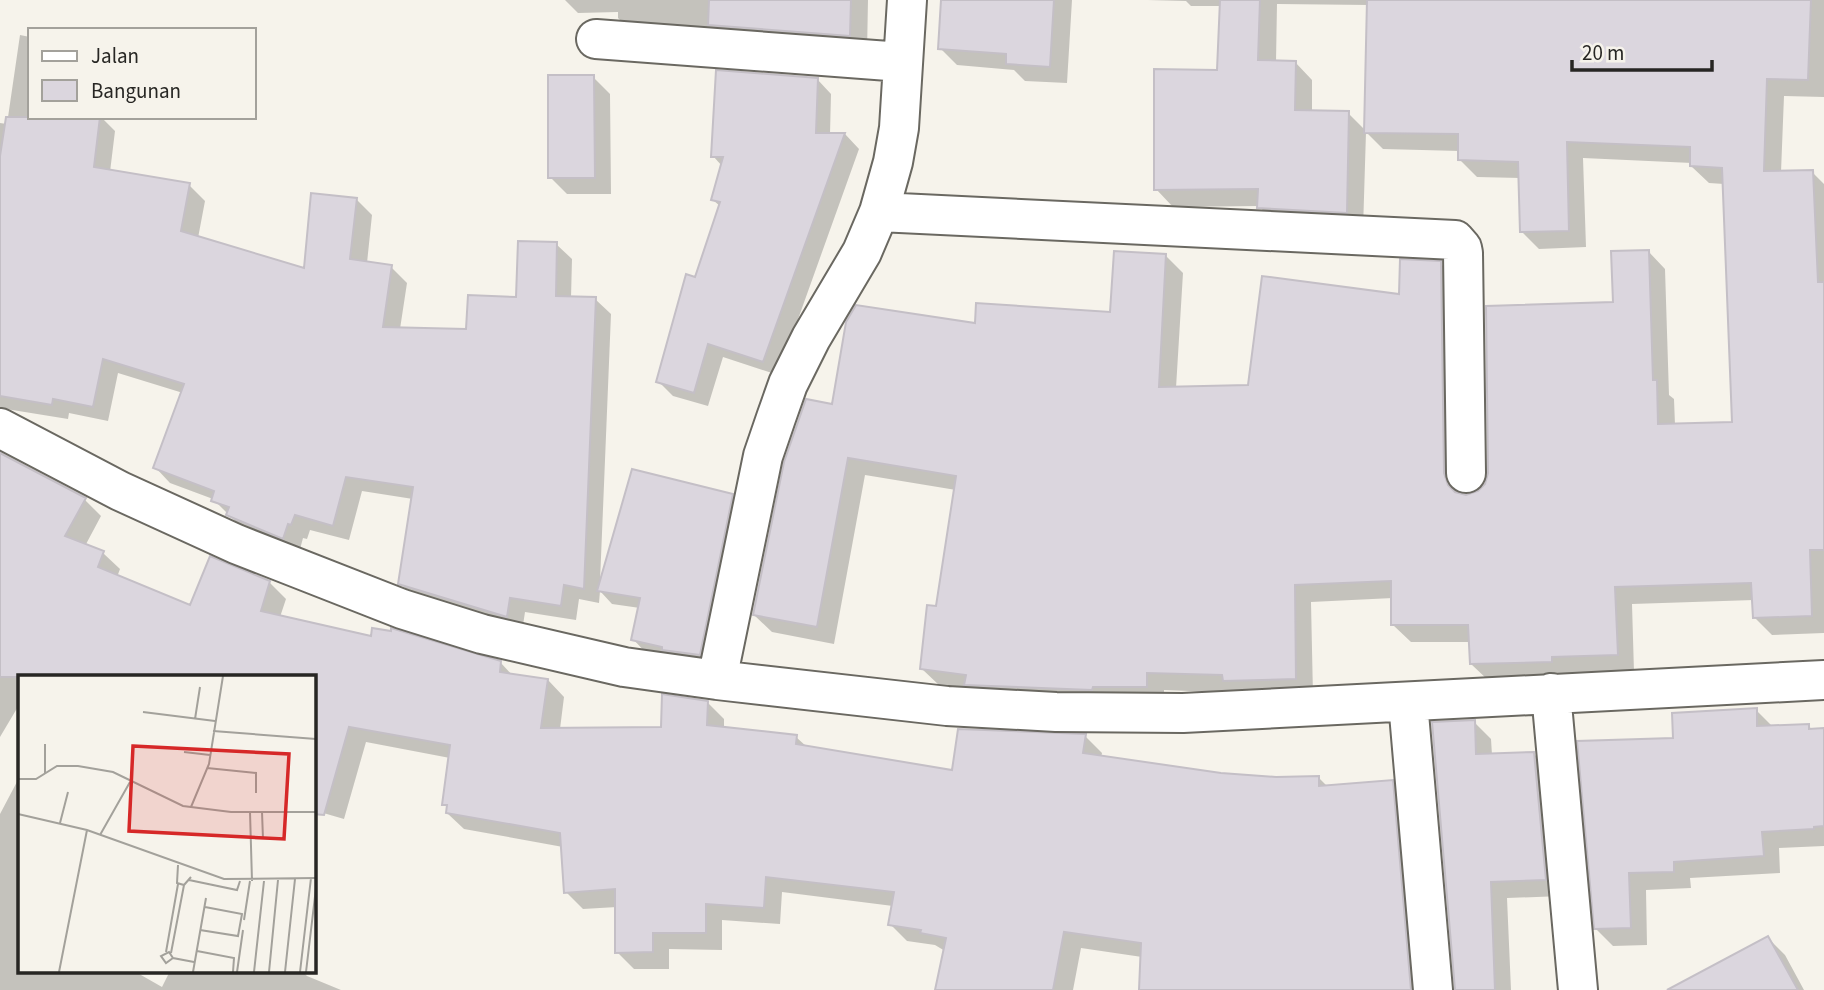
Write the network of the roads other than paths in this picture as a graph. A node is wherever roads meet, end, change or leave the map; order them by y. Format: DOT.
graph roads {
  1 [pos="907,0"];
  2 [pos="596,39"];
  3 [pos="902,62"];
  4 [pos="880,212"];
  5 [pos="0,428"];
  6 [pos="1466,473"];
  7 [pos="717,680"];
  8 [pos="1824,680"];
  9 [pos="1551,693"];
  10 [pos="1408,702"];
  11 [pos="1433,990"];
  12 [pos="1578,990"];
  1 -- 3 [label="street"];
  2 -- 3 [label="street"];
  3 -- 4 [label="street"];
  4 -- 6 [label="street"];
  4 -- 7 [label="street"];
  5 -- 7 [label="street"];
  7 -- 10 [label="street"];
  8 -- 9 [label="street"];
  9 -- 10 [label="street"];
  9 -- 12 [label="street"];
  10 -- 11 [label="street"];
}
